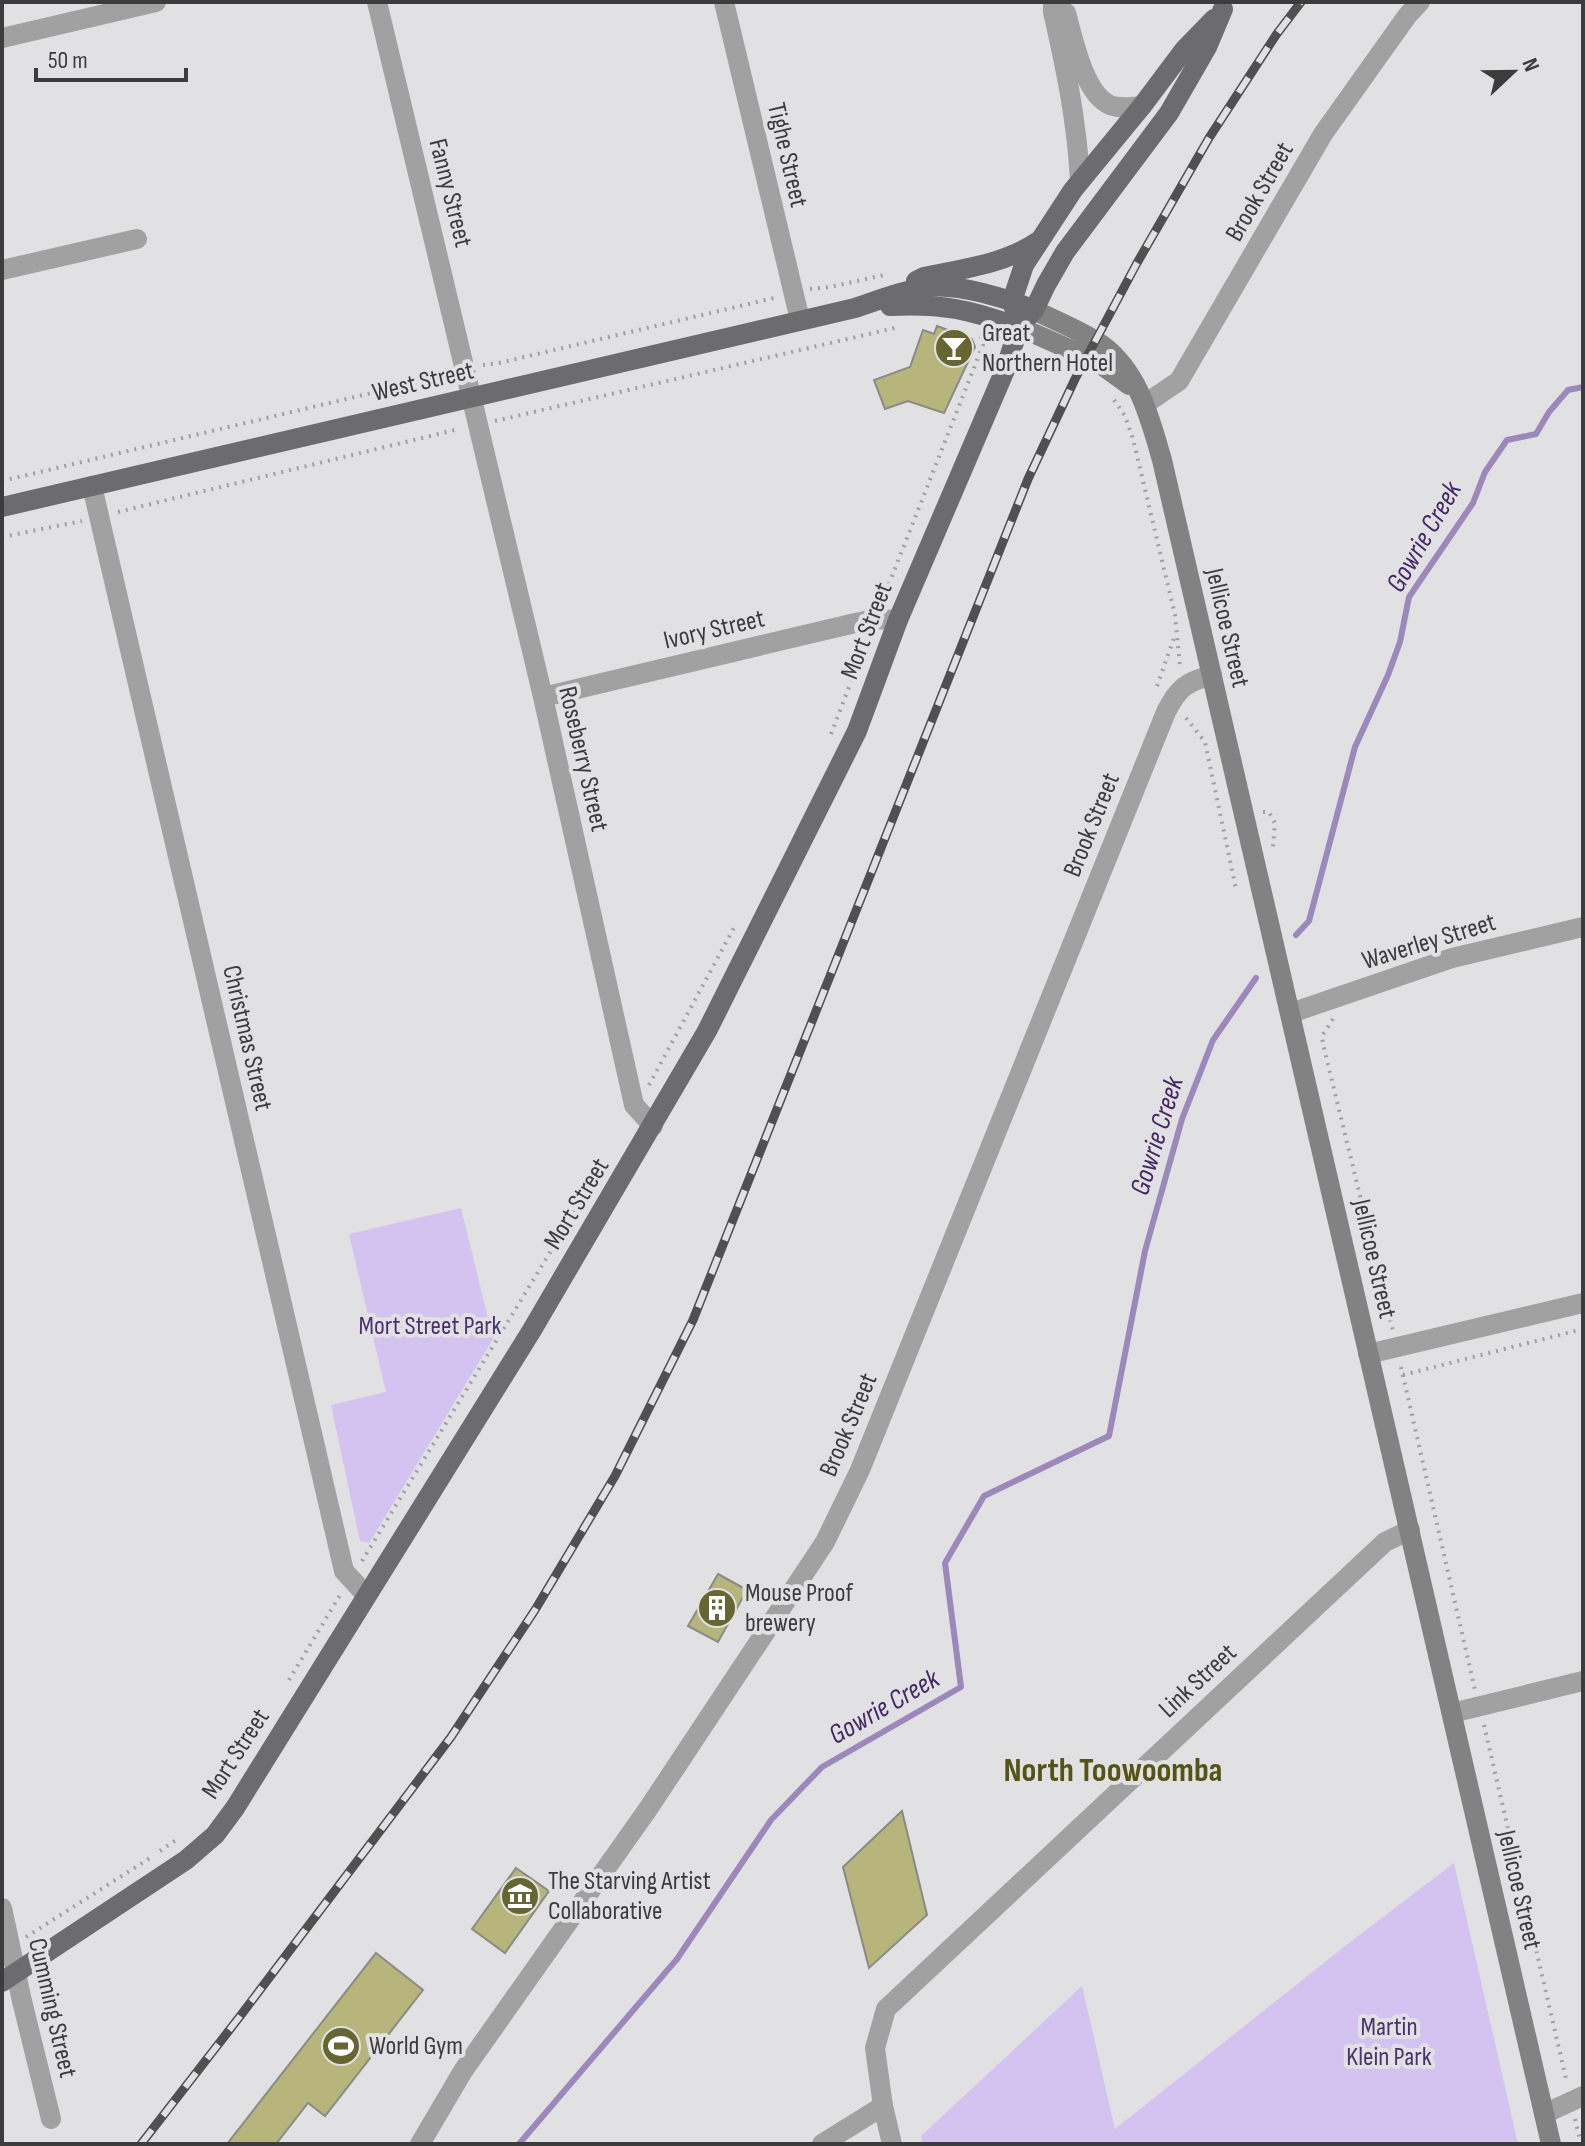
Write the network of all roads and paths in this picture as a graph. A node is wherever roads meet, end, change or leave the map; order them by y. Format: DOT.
graph roads {
  1 [pos="156,2"];
  2 [pos="377,2"];
  3 [pos="724,2"];
  4 [pos="1053,2"];
  5 [pos="1062,2"];
  6 [pos="1420,2"];
  7 [pos="1225,5"];
  8 [pos="2,38"];
  9 [pos="1142,106"];
  10 [pos="1080,181"];
  11 [pos="137,239"];
  12 [pos="1040,240"];
  13 [pos="2,270"];
  14 [pos="891,274"];
  15 [pos="793,293"];
  16 [pos="888,297"];
  17 [pos="1012,301"];
  18 [pos="855,308"];
  19 [pos="1034,310"];
  20 [pos="800,320"];
  21 [pos="1019,327"];
  22 [pos="972,330"];
  23 [pos="1068,367"];
  24 [pos="466,370"];
  25 [pos="1033,371"];
  26 [pos="1108,393"];
  27 [pos="1141,396"];
  28 [pos="472,397"];
  29 [pos="2,481"];
  30 [pos="92,486"];
  31 [pos="2,507"];
  32 [pos="874,619"];
  33 [pos="898,620"];
  34 [pos="1176,634"];
  35 [pos="1212,675"];
  36 [pos="1182,688"];
  37 [pos="543,697"];
  38 [pos="1153,697"];
  39 [pos="828,743"];
  40 [pos="1236,889"];
  41 [pos="740,916"];
  42 [pos="1583,927"];
  43 [pos="1349,993"];
  44 [pos="1291,1013"];
  45 [pos="637,1108"];
  46 [pos="653,1126"];
  47 [pos="601,1169"];
  48 [pos="1583,1303"];
  49 [pos="1583,1329"];
  50 [pos="1396,1347"];
  51 [pos="1368,1354"];
  52 [pos="1403,1375"];
  53 [pos="1410,1530"];
  54 [pos="351,1579"];
  55 [pos="366,1595"];
  56 [pos="1583,1681"];
  57 [pos="286,1685"];
  58 [pos="1480,1706"];
  59 [pos="1452,1713"];
  60 [pos="182,1836"];
  61 [pos="2,1908"];
  62 [pos="26,1937"];
  63 [pos="9,1977"];
  64 [pos="1577,2098"];
  65 [pos="883,2106"];
  66 [pos="1544,2114"];
  67 [pos="51,2119"];
  68 [pos="420,2144"];
  69 [pos="822,2144"];
  70 [pos="892,2144"];
  71 [pos="1551,2144"];
  72 [pos="1581,2144"];
  1 -- 8 [label="street"];
  2 -- 24 [label="street, Fanny Street"];
  3 -- 15 [label="street, Tighe Street"];
  4 -- 10 [label="street"];
  5 -- 9 [label="street"];
  6 -- 27 [label="street, Brook Street"];
  7 -- 9 [label="main road, Mort Street"];
  7 -- 19 [label="main road, Mort Street"];
  9 -- 10 [label="main road, Mort Street"];
  10 -- 12 [label="main road, Mort Street"];
  11 -- 13 [label="street"];
  12 -- 16 [label="main road"];
  12 -- 17 [label="main road, Mort Street"];
  14 -- 15 [label="path"];
  15 -- 20 [label="street, Tighe Street"];
  15 -- 24 [label="path"];
  16 -- 17 [label="main road, West Street"];
  16 -- 18 [label="main road, West Street"];
  17 -- 19 [label="main road, West Street"];
  17 -- 21 [label="main road"];
  18 -- 20 [label="main road, West Street"];
  18 -- 21 [label="main road, West Street"];
  19 -- 21 [label="main road, Mort Street"];
  19 -- 27 [label="main road, Jellicoe Street"];
  20 -- 28 [label="main road, West Street"];
  21 -- 27 [label="main road"];
  21 -- 33 [label="main road, Mort Street"];
  22 -- 32 [label="path"];
  23 -- 25 [label="path"];
  24 -- 28 [label="street, Fanny Street"];
  24 -- 29 [label="path"];
  26 -- 34 [label="path"];
  27 -- 35 [label="main road, Jellicoe Street"];
  28 -- 30 [label="main road, West Street"];
  28 -- 37 [label="street, Roseberry Street"];
  30 -- 31 [label="main road, West Street"];
  30 -- 54 [label="street, Christmas Street"];
  32 -- 33 [label="street, Ivory Street"];
  32 -- 37 [label="street, Ivory Street"];
  32 -- 39 [label="path"];
  33 -- 46 [label="main road, Mort Street"];
  34 -- 36 [label="path"];
  34 -- 38 [label="path"];
  35 -- 36 [label="street"];
  35 -- 44 [label="main road, Jellicoe Street"];
  36 -- 40 [label="path"];
  36 -- 68 [label="street, Brook Street"];
  37 -- 45 [label="street, Roseberry Street"];
  41 -- 45 [label="path"];
  42 -- 43 [label="street, Waverley Street"];
  43 -- 44 [label="street, Waverley Street"];
  43 -- 50 [label="path"];
  44 -- 51 [label="main road, Jellicoe Street"];
  45 -- 46 [label="street, Roseberry Street"];
  46 -- 55 [label="main road, Mort Street"];
  47 -- 54 [label="path"];
  48 -- 50 [label="street"];
  49 -- 52 [label="path"];
  50 -- 51 [label="street"];
  50 -- 52 [label="path"];
  51 -- 53 [label="main road, Jellicoe Street"];
  52 -- 58 [label="path"];
  53 -- 59 [label="main road, Jellicoe Street"];
  53 -- 65 [label="street, Link Street"];
  54 -- 55 [label="street, Christmas Street"];
  54 -- 57 [label="path"];
  55 -- 63 [label="main road, Mort Street"];
  56 -- 58 [label="street"];
  58 -- 59 [label="street"];
  58 -- 64 [label="path"];
  59 -- 66 [label="main road, Jellicoe Street"];
  60 -- 62 [label="path"];
  61 -- 63 [label="street, Cumming Street"];
  63 -- 67 [label="street, Cumming Street"];
  64 -- 66 [label="street"];
  64 -- 72 [label="path"];
  65 -- 69 [label="street"];
  65 -- 70 [label="street"];
  66 -- 71 [label="main road, Jellicoe Street"];
}
